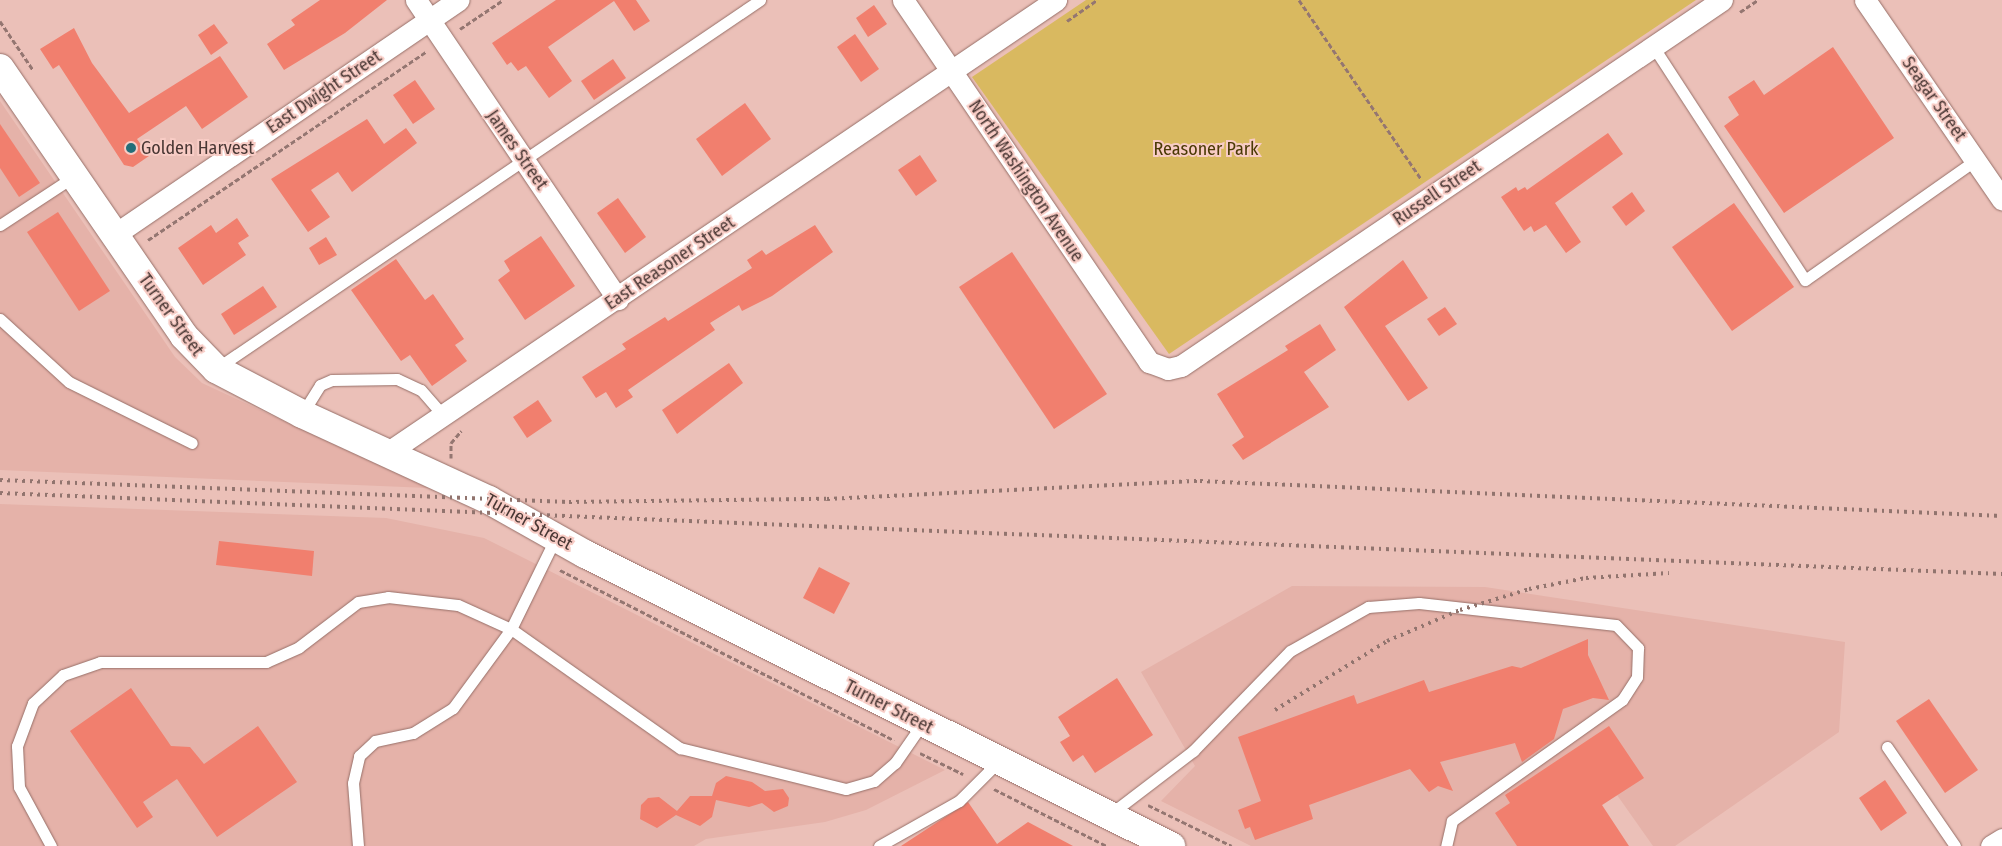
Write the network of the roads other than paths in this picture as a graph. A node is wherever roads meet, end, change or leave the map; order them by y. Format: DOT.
graph roads {
  1 [pos="416,0"];
  2 [pos="460,0"];
  3 [pos="760,0"];
  4 [pos="903,0"];
  5 [pos="1056,0"];
  6 [pos="1722,0"];
  7 [pos="1865,0"];
  8 [pos="428,21"];
  9 [pos="1653,46"];
  10 [pos="0,68"];
  11 [pos="951,71"];
  12 [pos="524,158"];
  13 [pos="1976,160"];
  14 [pos="74,177"];
  15 [pos="2002,199"];
  16 [pos="0,225"];
  17 [pos="125,228"];
  18 [pos="618,299"];
  19 [pos="0,319"];
  20 [pos="1149,362"];
  21 [pos="216,369"];
  22 [pos="302,414"];
  23 [pos="443,415"];
  24 [pos="192,443"];
  25 [pos="387,453"];
  26 [pos="556,537"];
  27 [pos="511,630"];
  28 [pos="922,724"];
  29 [pos="1886,747"];
  30 [pos="998,762"];
  31 [pos="1109,814"];
  32 [pos="2002,839"];
  33 [pos="51,846"];
  34 [pos="358,846"];
  35 [pos="879,846"];
  36 [pos="1171,846"];
  37 [pos="1446,846"];
  38 [pos="1955,846"];
  39 [pos="1991,846"];
  1 -- 8 [label="street, James Street"];
  2 -- 8 [label="street, East Dwight Street"];
  3 -- 12 [label="lane"];
  4 -- 11 [label="street, North Washington Avenue"];
  5 -- 11 [label="street, East Reasoner Street"];
  6 -- 9 [label="street, Russell Street"];
  7 -- 13 [label="street, Seagar Street"];
  8 -- 12 [label="street, James Street"];
  8 -- 17 [label="street, East Dwight Street"];
  9 -- 13 [label="lane"];
  9 -- 20 [label="street, Russell Street"];
  10 -- 14 [label="street, Turner Street"];
  11 -- 18 [label="street, East Reasoner Street"];
  11 -- 20 [label="street, North Washington Avenue"];
  12 -- 18 [label="street, James Street"];
  12 -- 21 [label="lane"];
  13 -- 15 [label="street, Seagar Street"];
  14 -- 16 [label="lane"];
  14 -- 17 [label="street, Turner Street"];
  17 -- 21 [label="street, Turner Street"];
  18 -- 23 [label="street, East Reasoner Street"];
  19 -- 24 [label="lane"];
  21 -- 22 [label="street, Turner Street"];
  22 -- 23 [label="lane"];
  22 -- 25 [label="street, Turner Street"];
  23 -- 25 [label="street, East Reasoner Street"];
  25 -- 26 [label="street, Turner Street"];
  26 -- 27 [label="lane"];
  26 -- 28 [label="street, Turner Street"];
  27 -- 28 [label="lane"];
  27 -- 33 [label="lane"];
  27 -- 34 [label="lane"];
  28 -- 30 [label="street, Turner Street"];
  29 -- 38 [label="lane"];
  30 -- 31 [label="street, Turner Street"];
  30 -- 35 [label="lane"];
  31 -- 36 [label="street, Turner Street"];
  31 -- 37 [label="lane"];
  32 -- 39 [label="street"];
}
